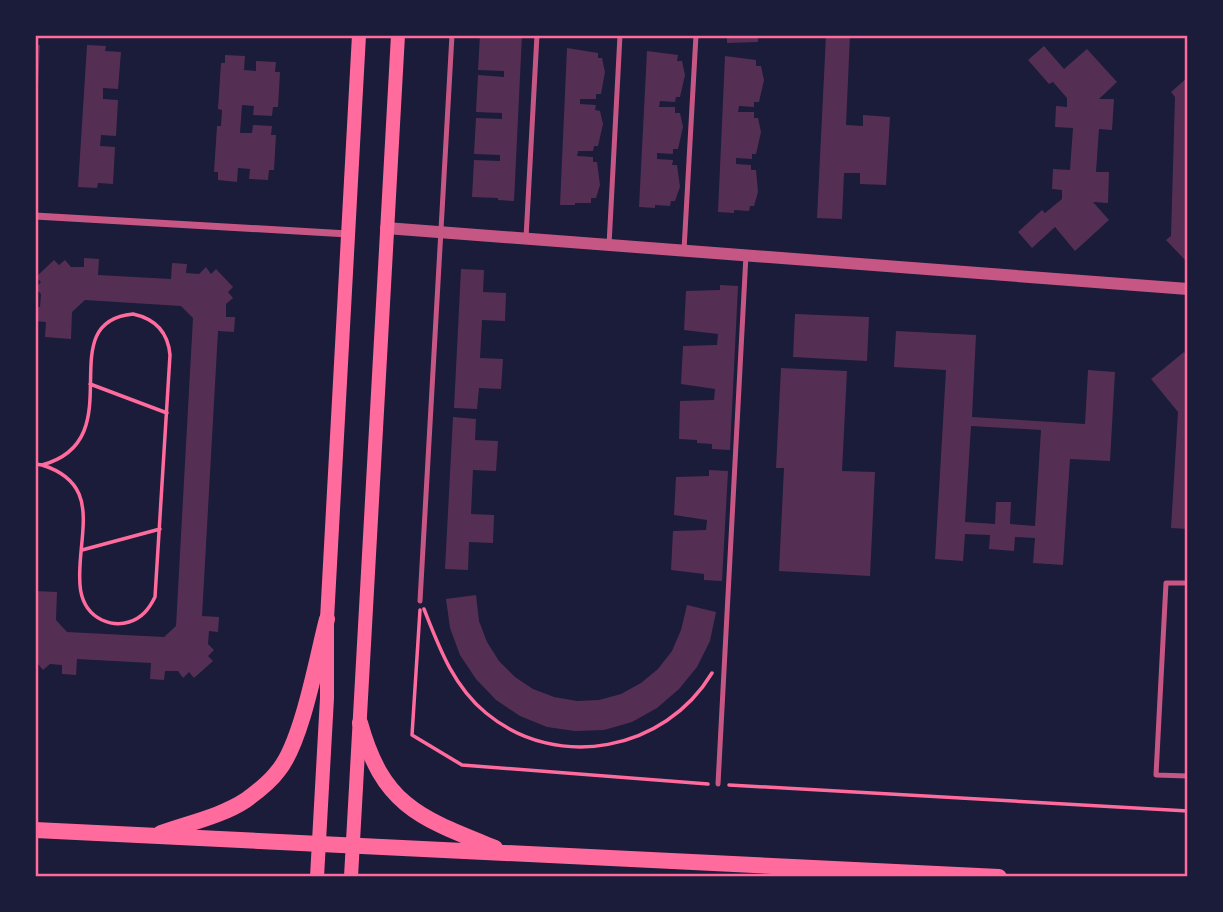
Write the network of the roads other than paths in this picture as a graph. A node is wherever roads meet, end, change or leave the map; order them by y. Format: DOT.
graph roads {
  1 [pos="359,35"];
  2 [pos="398,35"];
  3 [pos="452,35"];
  4 [pos="537,35"];
  5 [pos="620,35"];
  6 [pos="696,35"];
  7 [pos="35,216"];
  8 [pos="386,228"];
  9 [pos="442,232"];
  10 [pos="348,234"];
  11 [pos="526,238"];
  12 [pos="609,245"];
  13 [pos="684,250"];
  14 [pos="746,255"];
  15 [pos="1188,289"];
  16 [pos="1188,583"];
  17 [pos="420,601"];
  18 [pos="327,619"];
  19 [pos="360,723"];
  20 [pos="1188,776"];
  21 [pos="718,784"];
  22 [pos="35,830"];
  23 [pos="153,836"];
  24 [pos="318,843"];
  25 [pos="353,845"];
  26 [pos="506,853"];
  27 [pos="317,877"];
  28 [pos="351,877"];
  29 [pos="999,877"];
  1 -- 10 [label="main road"];
  2 -- 8 [label="main road"];
  3 -- 9 [label="lane"];
  4 -- 11 [label="lane"];
  5 -- 12 [label="lane"];
  6 -- 13 [label="lane"];
  7 -- 10 [label="street"];
  8 -- 9 [label="street"];
  8 -- 19 [label="main road"];
  9 -- 11 [label="street"];
  9 -- 17 [label="lane"];
  10 -- 18 [label="main road"];
  11 -- 12 [label="street"];
  12 -- 13 [label="street"];
  13 -- 14 [label="street"];
  14 -- 15 [label="street"];
  14 -- 21 [label="lane"];
  16 -- 20 [label="lane"];
  18 -- 23 [label="main road"];
  18 -- 24 [label="main road"];
  19 -- 25 [label="main road"];
  19 -- 26 [label="main road"];
  22 -- 23 [label="main road"];
  23 -- 24 [label="main road"];
  24 -- 25 [label="main road"];
  24 -- 27 [label="main road"];
  25 -- 26 [label="main road"];
  25 -- 28 [label="main road"];
  26 -- 29 [label="main road"];
}
